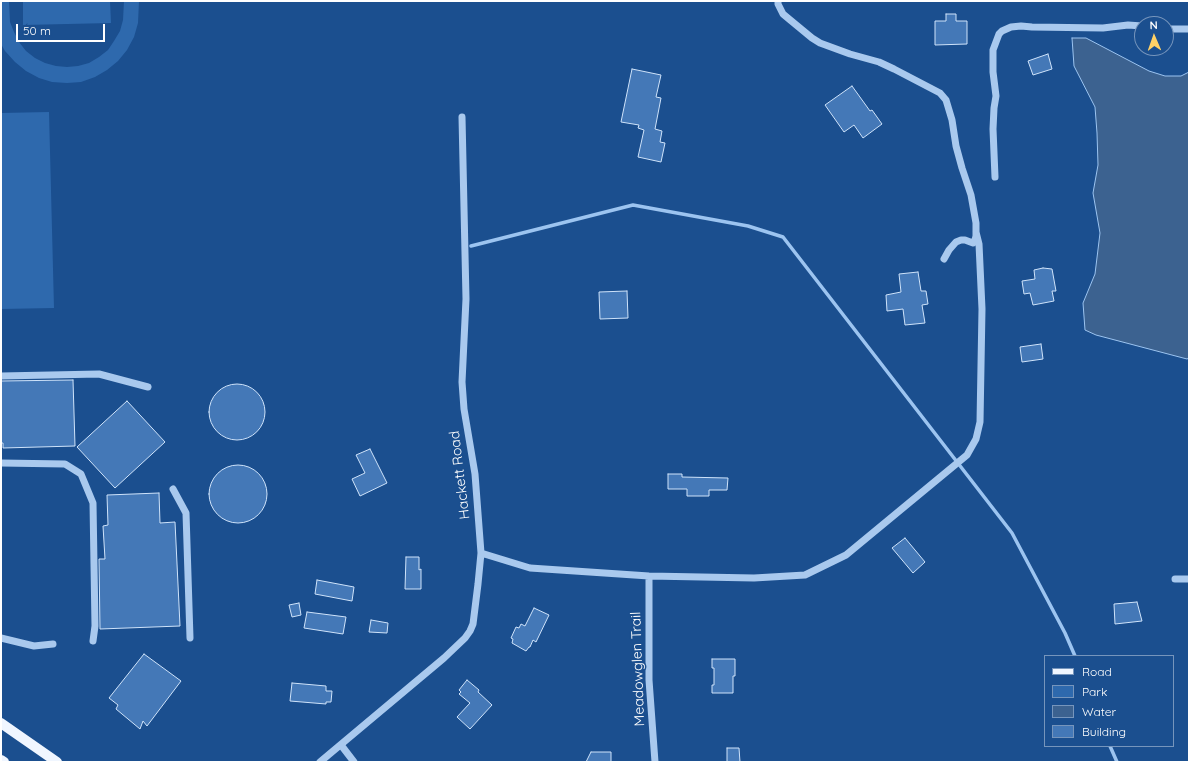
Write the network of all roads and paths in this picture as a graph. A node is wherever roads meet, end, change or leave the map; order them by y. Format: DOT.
graph roads {
  1 [pos="778,3"];
  2 [pos="1134,25"];
  3 [pos="1189,29"];
  4 [pos="1174,30"];
  5 [pos="462,116"];
  6 [pos="995,177"];
  7 [pos="976,232"];
  8 [pos="944,259"];
  9 [pos="1,376"];
  10 [pos="148,386"];
  11 [pos="1,463"];
  12 [pos="173,489"];
  13 [pos="481,554"];
  14 [pos="649,576"];
  15 [pos="1175,579"];
  16 [pos="1189,579"];
  17 [pos="1,638"];
  18 [pos="190,638"];
  19 [pos="93,641"];
  20 [pos="53,644"];
  21 [pos="1,722"];
  22 [pos="341,745"];
  23 [pos="1,760"];
  24 [pos="4,762"];
  25 [pos="57,762"];
  26 [pos="320,762"];
  27 [pos="354,762"];
  28 [pos="655,762"];
  1 -- 7 [label="street"];
  2 -- 6 [label="street"];
  3 -- 4 [label="street"];
  5 -- 13 [label="street, Hackett Road"];
  7 -- 8 [label="street"];
  7 -- 14 [label="street"];
  9 -- 10 [label="street"];
  11 -- 19 [label="street"];
  12 -- 18 [label="street"];
  13 -- 14 [label="street"];
  13 -- 22 [label="street, Hackett Road"];
  14 -- 28 [label="street, Meadowglen Trail"];
  15 -- 16 [label="street"];
  17 -- 20 [label="street"];
  21 -- 25 [label="main road"];
  22 -- 26 [label="street, Hackett Road"];
  22 -- 27 [label="street"];
  23 -- 24 [label="main road"];
}
